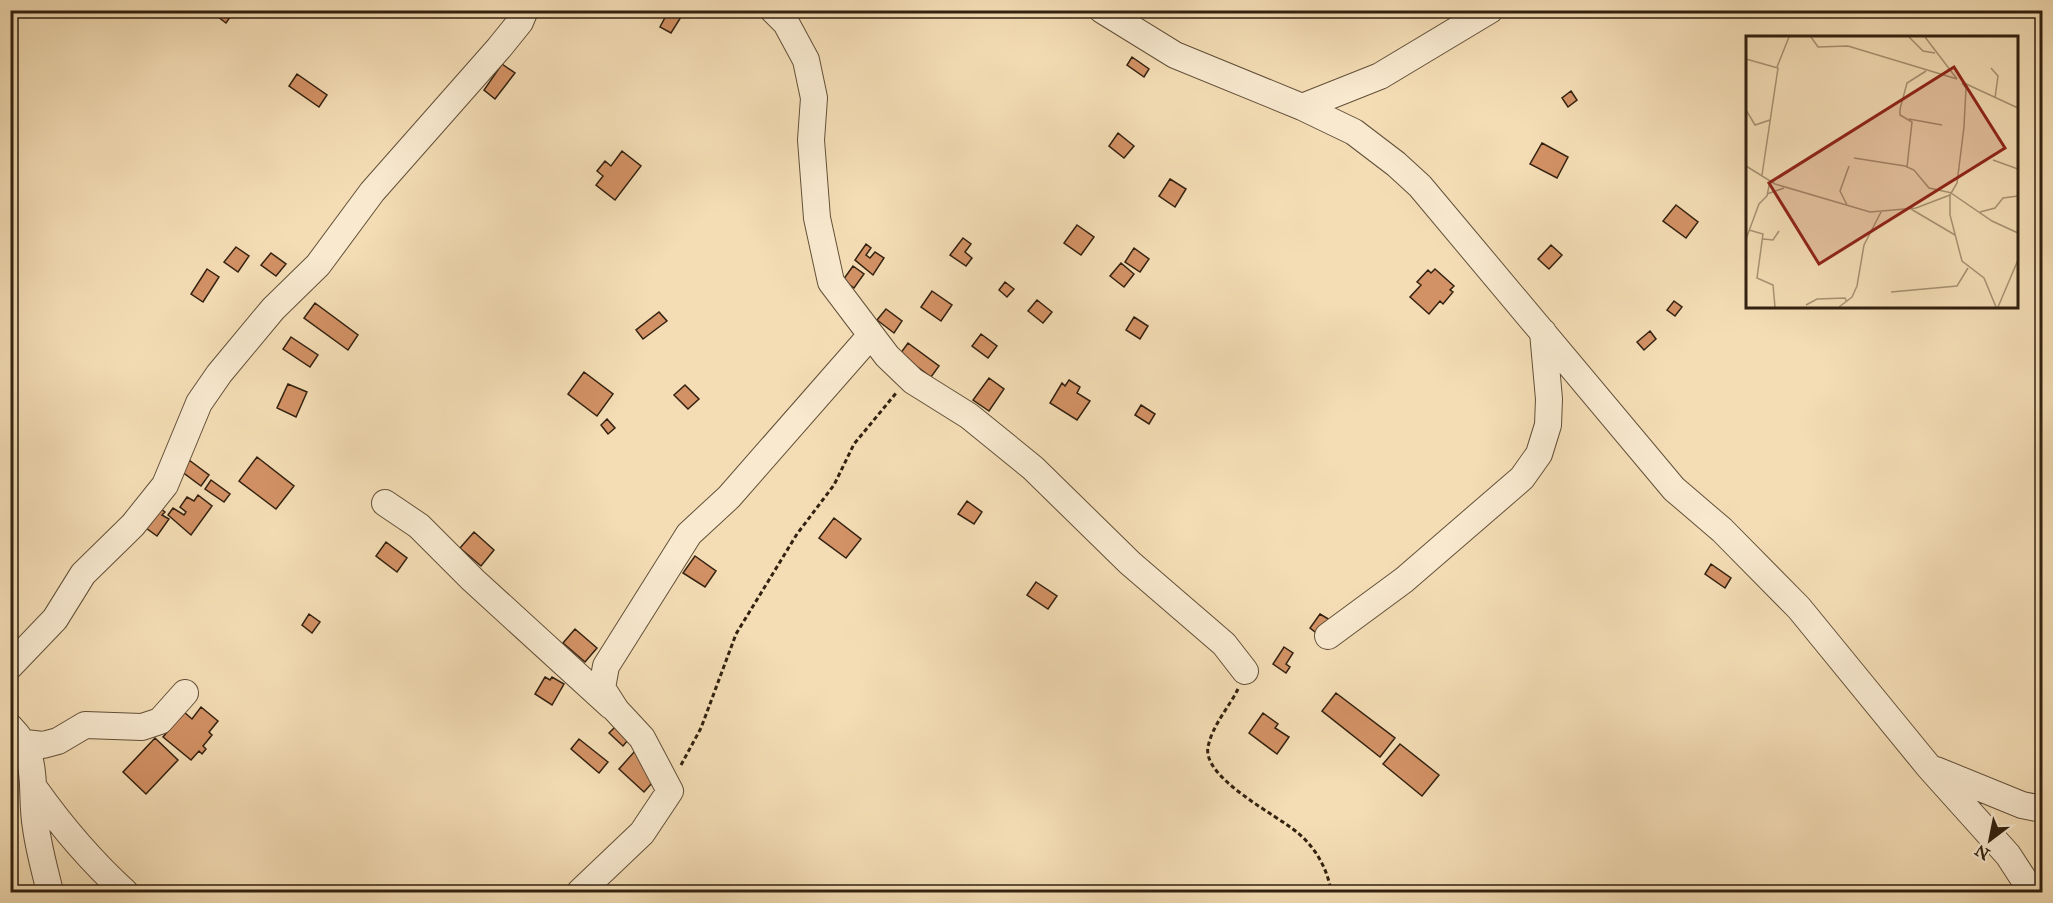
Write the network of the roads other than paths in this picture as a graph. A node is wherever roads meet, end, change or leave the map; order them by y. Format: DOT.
graph roads {
  1 [pos="525,10"];
  2 [pos="773,10"];
  3 [pos="1102,10"];
  4 [pos="1490,10"];
  5 [pos="1302,107"];
  6 [pos="1543,332"];
  7 [pos="872,335"];
  8 [pos="385,503"];
  9 [pos="1328,636"];
  10 [pos="10,666"];
  11 [pos="1245,671"];
  12 [pos="185,693"];
  13 [pos="616,710"];
  14 [pos="15,730"];
  15 [pos="1929,767"];
  16 [pos="35,789"];
  17 [pos="2043,809"];
  18 [pos="50,892"];
  19 [pos="125,892"];
  20 [pos="580,892"];
  21 [pos="2032,892"];
  1 -- 10 [label="street"];
  2 -- 7 [label="street"];
  3 -- 5 [label="street"];
  4 -- 5 [label="street"];
  5 -- 6 [label="street"];
  6 -- 9 [label="street"];
  6 -- 15 [label="street"];
  7 -- 11 [label="street"];
  7 -- 13 [label="street"];
  8 -- 13 [label="street"];
  12 -- 14 [label="street"];
  13 -- 20 [label="street"];
  14 -- 16 [label="street"];
  15 -- 17 [label="street"];
  15 -- 21 [label="street"];
  16 -- 18 [label="street"];
  16 -- 19 [label="street"];
}
